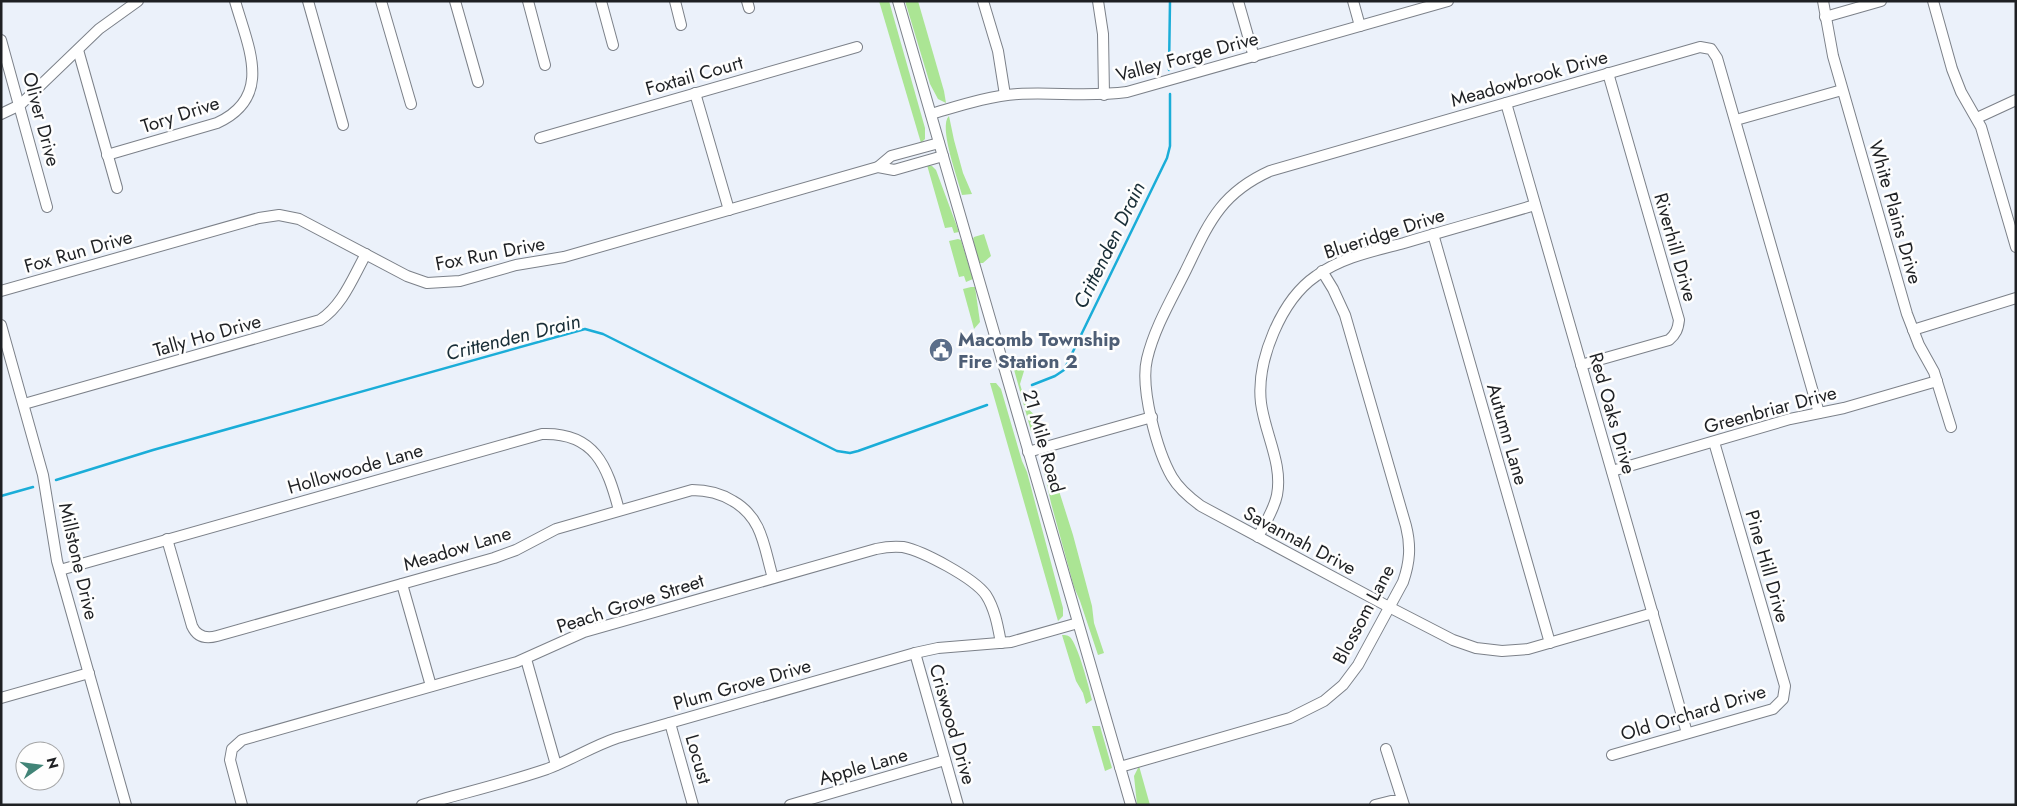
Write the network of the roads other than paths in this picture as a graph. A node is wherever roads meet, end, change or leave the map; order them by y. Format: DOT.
graph roads {
  1 [pos="138,1"];
  2 [pos="235,1"];
  3 [pos="308,1"];
  4 [pos="381,1"];
  5 [pos="455,1"];
  6 [pos="528,1"];
  7 [pos="601,1"];
  8 [pos="674,1"];
  9 [pos="898,1"];
  10 [pos="984,1"];
  11 [pos="1098,1"];
  12 [pos="1238,1"];
  13 [pos="1353,1"];
  14 [pos="1448,1"];
  15 [pos="1823,1"];
  16 [pos="1881,1"];
  17 [pos="1933,1"];
  18 [pos="1825,17"];
  19 [pos="681,25"];
  20 [pos="1360,26"];
  21 [pos="1,40"];
  22 [pos="613,45"];
  23 [pos="857,47"];
  24 [pos="78,50"];
  25 [pos="1254,57"];
  26 [pos="545,65"];
  27 [pos="1608,73"];
  28 [pos="478,82"];
  29 [pos="1842,90"];
  30 [pos="695,93"];
  31 [pos="1005,95"];
  32 [pos="1104,95"];
  33 [pos="2016,100"];
  34 [pos="1506,102"];
  35 [pos="411,104"];
  36 [pos="20,105"];
  37 [pos="1,114"];
  38 [pos="931,114"];
  39 [pos="1977,118"];
  40 [pos="1736,120"];
  41 [pos="343,125"];
  42 [pos="540,138"];
  43 [pos="939,143"];
  44 [pos="107,155"];
  45 [pos="943,156"];
  46 [pos="878,167"];
  47 [pos="117,188"];
  48 [pos="1535,205"];
  49 [pos="47,207"];
  50 [pos="729,210"];
  51 [pos="1432,234"];
  52 [pos="2016,247"];
  53 [pos="366,254"];
  54 [pos="1322,271"];
  55 [pos="1,291"];
  56 [pos="2016,298"];
  57 [pos="1,325"];
  58 [pos="1912,330"];
  59 [pos="1581,365"];
  60 [pos="1937,381"];
  61 [pos="24,404"];
  62 [pos="1819,413"];
  63 [pos="1152,417"];
  64 [pos="1951,427"];
  65 [pos="1714,442"];
  66 [pos="1028,452"];
  67 [pos="1612,471"];
  68 [pos="619,510"];
  69 [pos="1258,537"];
  70 [pos="167,539"];
  71 [pos="60,570"];
  72 [pos="773,578"];
  73 [pos="402,584"];
  74 [pos="1389,607"];
  75 [pos="1653,613"];
  76 [pos="1078,623"];
  77 [pos="1001,643"];
  78 [pos="1550,643"];
  79 [pos="915,653"];
  80 [pos="526,659"];
  81 [pos="89,673"];
  82 [pos="431,686"];
  83 [pos="1,698"];
  84 [pos="1783,699"];
  85 [pos="670,723"];
  86 [pos="1687,733"];
  87 [pos="1386,749"];
  88 [pos="1612,755"];
  89 [pos="945,760"];
  90 [pos="556,765"];
  91 [pos="1120,767"];
  92 [pos="1403,803"];
  93 [pos="126,805"];
  94 [pos="242,805"];
  95 [pos="422,805"];
  96 [pos="693,805"];
  97 [pos="790,805"];
  98 [pos="958,805"];
  99 [pos="1131,805"];
  100 [pos="1375,805"];
  1 -- 24 [label="street"];
  2 -- 44 [label="street, Tory Drive"];
  3 -- 41 [label="street"];
  4 -- 35 [label="street"];
  5 -- 28 [label="street"];
  6 -- 26 [label="street"];
  7 -- 22 [label="street"];
  8 -- 19 [label="street"];
  9 -- 38 [label="street, 21 Mile Road"];
  10 -- 31 [label="street"];
  11 -- 32 [label="street"];
  12 -- 25 [label="street"];
  13 -- 20 [label="street"];
  14 -- 20 [label="street, Valley Forge Drive"];
  15 -- 18 [label="street, White Plains Drive"];
  16 -- 18 [label="street"];
  17 -- 39 [label="street"];
  18 -- 29 [label="street, White Plains Drive"];
  20 -- 25 [label="street, Valley Forge Drive"];
  21 -- 36 [label="street, Oliver Drive"];
  23 -- 30 [label="street, Foxtail Court"];
  24 -- 36 [label="street"];
  24 -- 44 [label="street"];
  25 -- 32 [label="street, Valley Forge Drive"];
  27 -- 34 [label="street, Meadowbrook Drive"];
  27 -- 40 [label="street, Meadowbrook Drive"];
  27 -- 59 [label="street, Riverhill Drive"];
  29 -- 40 [label="street"];
  29 -- 58 [label="street, White Plains Drive"];
  30 -- 42 [label="street, Foxtail Court"];
  30 -- 50 [label="street"];
  31 -- 32 [label="street, Valley Forge Drive"];
  31 -- 38 [label="street, Valley Forge Drive"];
  33 -- 39 [label="street"];
  34 -- 48 [label="street, Red Oaks Drive"];
  34 -- 63 [label="street, Meadowbrook Drive"];
  36 -- 37 [label="street"];
  36 -- 49 [label="street, Oliver Drive"];
  38 -- 43 [label="street, 21 Mile Road"];
  39 -- 52 [label="street"];
  40 -- 62 [label="street, Meadowbrook Drive"];
  43 -- 45 [label="street, 21 Mile Road"];
  43 -- 46 [label="street, Fox Run Drive"];
  44 -- 47 [label="street"];
  45 -- 46 [label="street, Fox Run Drive"];
  45 -- 66 [label="street, 21 Mile Road"];
  46 -- 50 [label="street, Fox Run Drive"];
  48 -- 51 [label="street, Blueridge Drive"];
  48 -- 59 [label="street, Red Oaks Drive"];
  50 -- 53 [label="street, Fox Run Drive"];
  51 -- 54 [label="street, Blueridge Drive"];
  51 -- 78 [label="street, Autumn Lane"];
  53 -- 55 [label="street, Fox Run Drive"];
  53 -- 61 [label="street, Tally Ho Drive"];
  54 -- 69 [label="street, Blueridge Drive"];
  54 -- 74 [label="street, Blossom Lane"];
  56 -- 58 [label="street"];
  57 -- 61 [label="street, Millstone Drive"];
  58 -- 60 [label="street, White Plains Drive"];
  59 -- 67 [label="street, Red Oaks Drive"];
  60 -- 62 [label="street, Greenbriar Drive"];
  60 -- 64 [label="street, White Plains Drive"];
  61 -- 71 [label="street, Millstone Drive"];
  62 -- 65 [label="street, Greenbriar Drive"];
  63 -- 66 [label="street"];
  63 -- 69 [label="street, Savannah Drive"];
  65 -- 67 [label="street, Greenbriar Drive"];
  65 -- 84 [label="street, Pine Hill Drive"];
  66 -- 76 [label="street, 21 Mile Road"];
  67 -- 75 [label="street, Red Oaks Drive"];
  68 -- 70 [label="street, Hollowoode Lane"];
  68 -- 72 [label="street, Meadow Lane"];
  68 -- 73 [label="street, Meadow Lane"];
  69 -- 74 [label="street, Savannah Drive"];
  70 -- 71 [label="street, Hollowoode Lane"];
  70 -- 73 [label="street, Meadow Lane"];
  71 -- 81 [label="street, Millstone Drive"];
  72 -- 77 [label="street, Peach Grove Street"];
  72 -- 80 [label="street, Peach Grove Street"];
  73 -- 82 [label="street"];
  74 -- 78 [label="street, Savannah Drive"];
  74 -- 91 [label="street, Blossom Lane"];
  75 -- 78 [label="street, Savannah Drive"];
  75 -- 86 [label="street, Red Oaks Drive"];
  76 -- 77 [label="street, Plum Grove Drive"];
  76 -- 91 [label="street, 21 Mile Road"];
  77 -- 79 [label="street, Plum Grove Drive"];
  79 -- 85 [label="street, Plum Grove Drive"];
  79 -- 89 [label="street, Criswood Drive"];
  80 -- 82 [label="street, Peach Grove Street"];
  80 -- 90 [label="street"];
  81 -- 83 [label="street"];
  81 -- 93 [label="street, Millstone Drive"];
  82 -- 94 [label="street, Peach Grove Street"];
  84 -- 86 [label="street, Old Orchard Drive"];
  85 -- 90 [label="street, Plum Grove Drive"];
  85 -- 96 [label="street, Locust"];
  86 -- 88 [label="street, Old Orchard Drive"];
  87 -- 92 [label="street"];
  89 -- 97 [label="street, Apple Lane"];
  89 -- 98 [label="street, Criswood Drive"];
  90 -- 95 [label="street, Plum Grove Drive"];
  91 -- 99 [label="street, 21 Mile Road"];
  92 -- 100 [label="street"];
}
